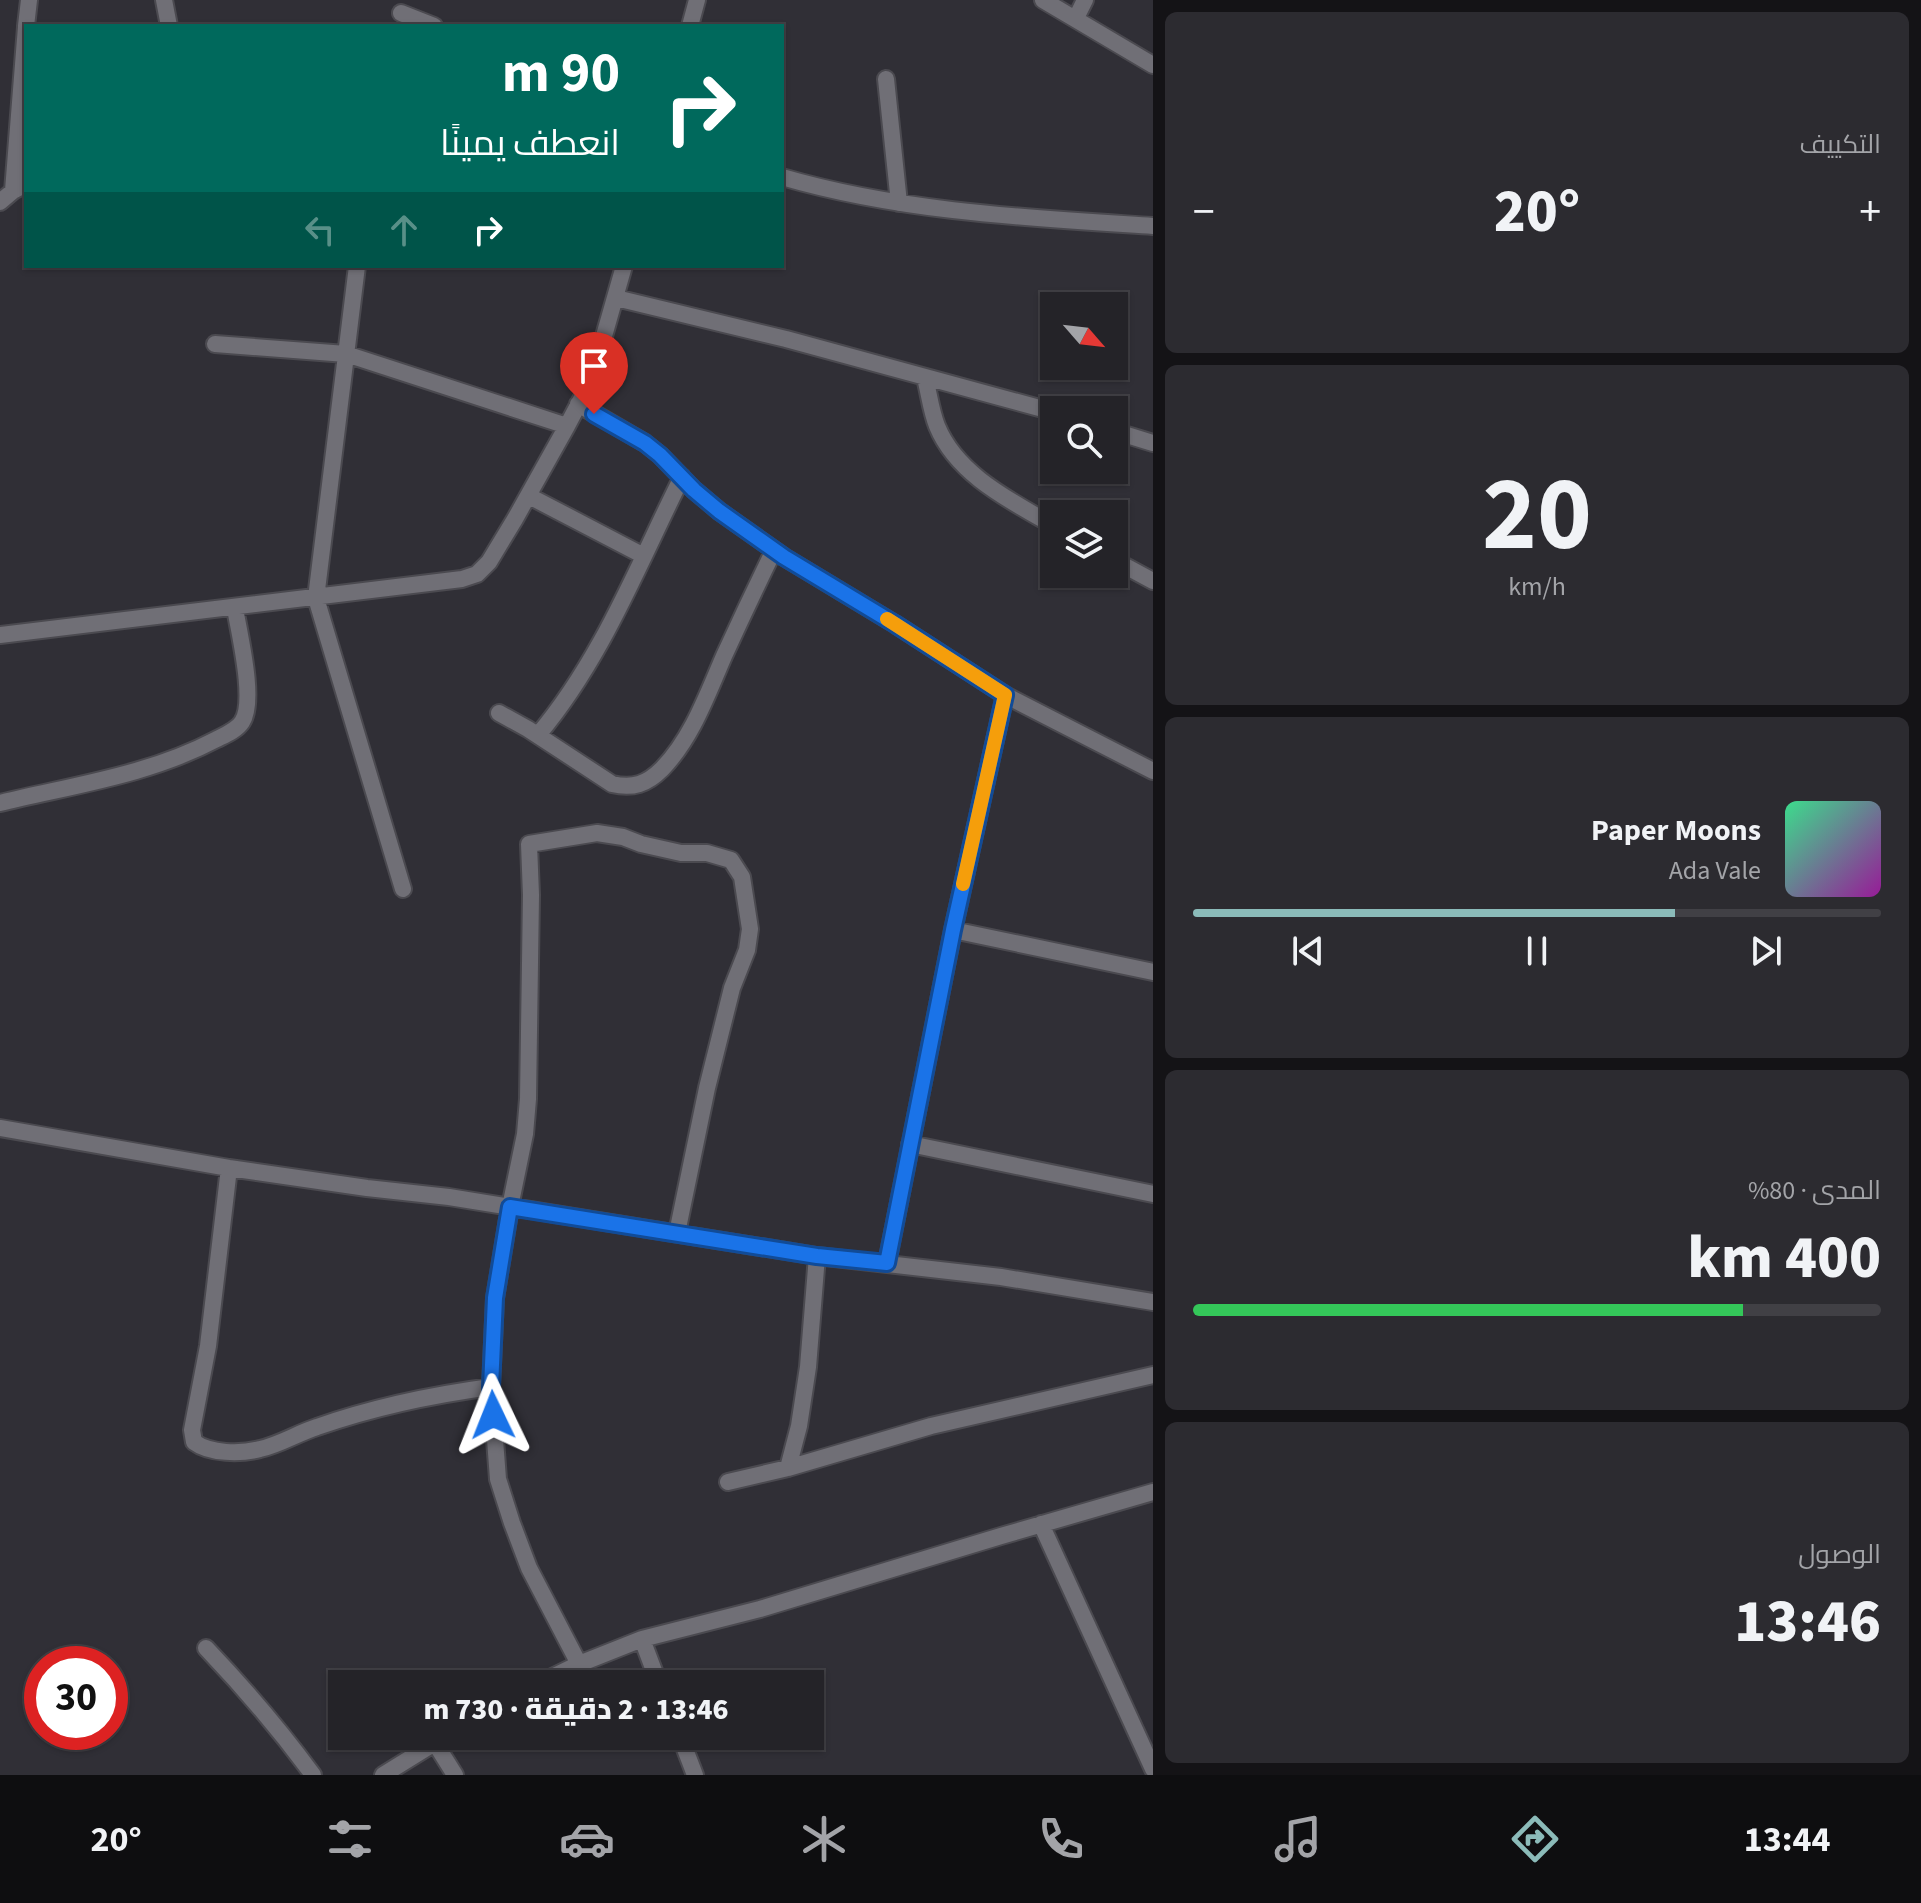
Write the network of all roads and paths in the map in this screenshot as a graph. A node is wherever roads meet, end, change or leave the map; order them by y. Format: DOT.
graph roads {
  1 [pos="29,0"];
  2 [pos="164,0"];
  3 [pos="697,0"];
  4 [pos="1043,0"];
  5 [pos="1085,0"];
  6 [pos="400,13"];
  7 [pos="1076,18"];
  8 [pos="26,24"];
  9 [pos="169,24"];
  10 [pos="429,24"];
  11 [pos="691,24"];
  12 [pos="24,63"];
  13 [pos="1153,65"];
  14 [pos="886,79"];
  15 [pos="784,178"];
  16 [pos="13,192"];
  17 [pos="899,203"];
  18 [pos="1153,226"];
  19 [pos="357,268"];
  20 [pos="624,268"];
  21 [pos="616,298"];
  22 [pos="215,344"];
  23 [pos="346,354"];
  24 [pos="925,378"];
  25 [pos="578,404"];
  26 [pos="1040,408"];
  27 [pos="567,426"];
  28 [pos="1128,435"];
  29 [pos="1153,443"];
  30 [pos="682,477"];
  31 [pos="529,496"];
  32 [pos="1040,518"];
  33 [pos="774,550"];
  34 [pos="644,556"];
  35 [pos="1128,568"];
  36 [pos="1153,581"];
  37 [pos="316,598"];
  38 [pos="235,608"];
  39 [pos="0,635"];
  40 [pos="1005,695"];
  41 [pos="499,713"];
  42 [pos="538,735"];
  43 [pos="1153,771"];
  44 [pos="0,803"];
  45 [pos="403,889"];
  46 [pos="953,930"];
  47 [pos="1153,972"];
  48 [pos="0,1128"];
  49 [pos="910,1144"];
  50 [pos="229,1168"];
  51 [pos="1153,1194"];
  52 [pos="510,1207"];
  53 [pos="677,1233"];
  54 [pos="817,1256"];
  55 [pos="887,1263"];
  56 [pos="1153,1302"];
  57 [pos="1153,1375"];
  58 [pos="491,1387"];
  59 [pos="788,1468"];
  60 [pos="728,1482"];
  61 [pos="1153,1492"];
  62 [pos="1041,1524"];
  63 [pos="642,1639"];
  64 [pos="206,1648"];
  65 [pos="579,1664"];
  66 [pos="567,1670"];
  67 [pos="654,1670"];
  68 [pos="423,1750"];
  69 [pos="445,1750"];
  70 [pos="685,1750"];
  71 [pos="1153,1769"];
  72 [pos="313,1775"];
  73 [pos="383,1775"];
  74 [pos="455,1775"];
  75 [pos="695,1775"];
  1 -- 8 [label="street"];
  2 -- 9 [label="street"];
  3 -- 11 [label="street"];
  4 -- 7 [label="street"];
  5 -- 7 [label="street"];
  6 -- 10 [label="street"];
  7 -- 13 [label="street"];
  12 -- 16 [label="street"];
  14 -- 17 [label="street"];
  15 -- 17 [label="street"];
  17 -- 18 [label="street"];
  19 -- 23 [label="street"];
  20 -- 21 [label="street"];
  21 -- 24 [label="street"];
  21 -- 25 [label="street"];
  22 -- 23 [label="street"];
  23 -- 27 [label="street"];
  23 -- 37 [label="street"];
  24 -- 26 [label="street"];
  24 -- 32 [label="street"];
  25 -- 27 [label="street"];
  25 -- 30 [label="street"];
  27 -- 31 [label="street"];
  28 -- 29 [label="street"];
  30 -- 33 [label="street"];
  30 -- 34 [label="street"];
  31 -- 34 [label="street"];
  31 -- 37 [label="street"];
  33 -- 40 [label="street"];
  33 -- 42 [label="street"];
  34 -- 42 [label="street"];
  35 -- 36 [label="street"];
  37 -- 38 [label="street"];
  37 -- 45 [label="street"];
  38 -- 39 [label="street"];
  38 -- 44 [label="street"];
  40 -- 43 [label="street"];
  40 -- 46 [label="street"];
  41 -- 42 [label="street"];
  46 -- 47 [label="street"];
  46 -- 49 [label="street"];
  48 -- 50 [label="street"];
  49 -- 51 [label="street"];
  49 -- 55 [label="street"];
  50 -- 52 [label="street"];
  50 -- 58 [label="street"];
  52 -- 53 [label="street"];
  52 -- 53 [label="street"];
  52 -- 58 [label="street"];
  53 -- 54 [label="street"];
  54 -- 55 [label="street"];
  54 -- 59 [label="street"];
  55 -- 56 [label="street"];
  57 -- 59 [label="street"];
  58 -- 65 [label="street"];
  59 -- 60 [label="street"];
  61 -- 62 [label="street"];
  62 -- 63 [label="street"];
  62 -- 71 [label="street"];
  63 -- 65 [label="street"];
  63 -- 67 [label="street"];
  64 -- 72 [label="street"];
  65 -- 66 [label="street"];
  68 -- 73 [label="street"];
  69 -- 74 [label="street"];
  70 -- 75 [label="street"];
}
